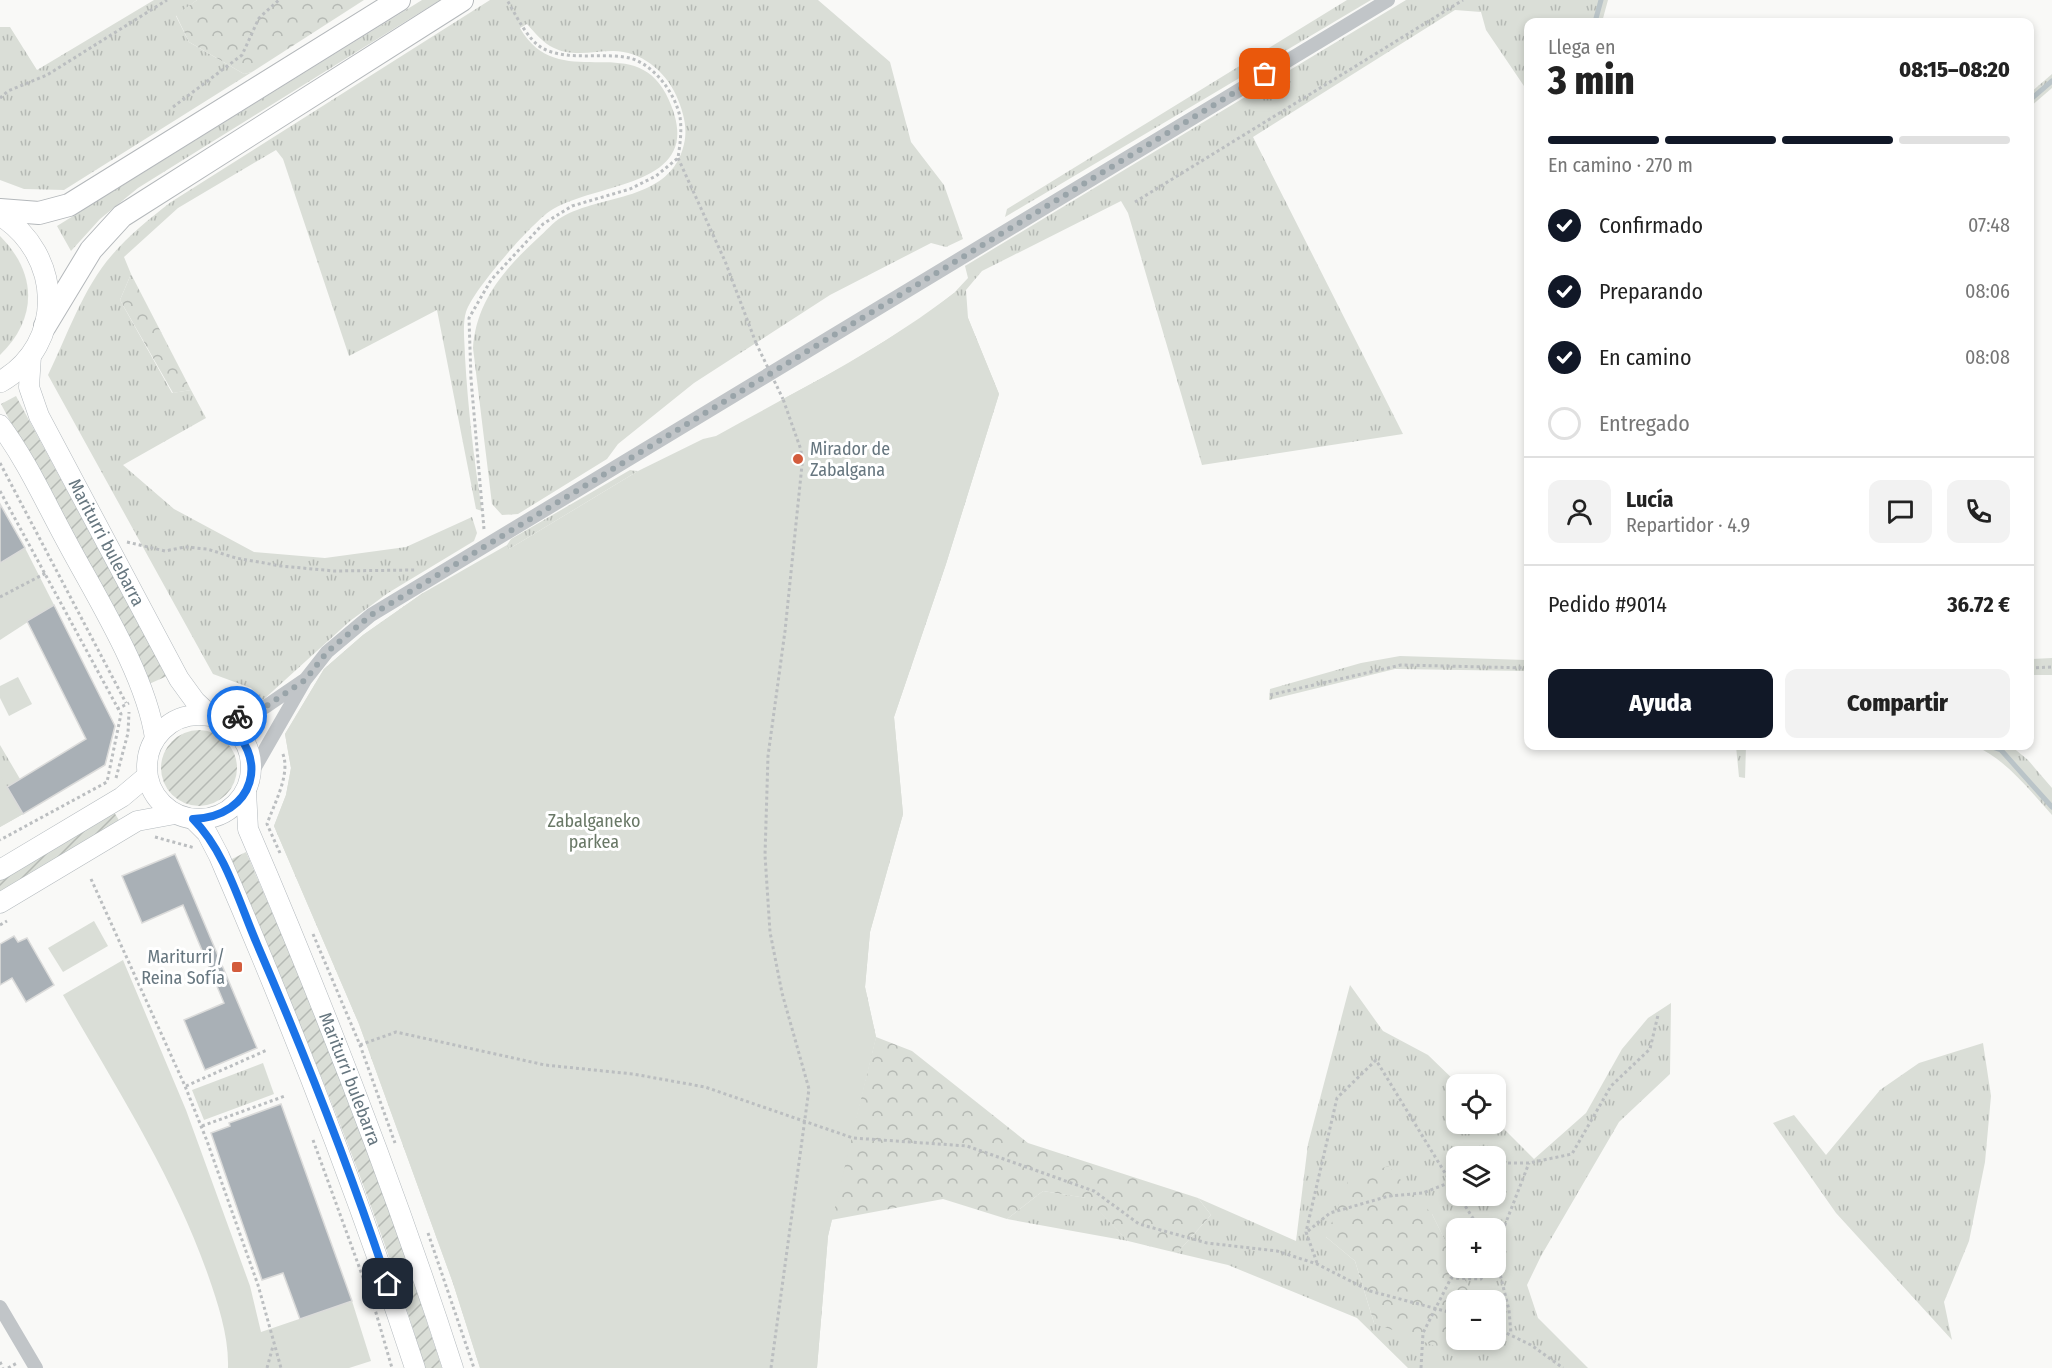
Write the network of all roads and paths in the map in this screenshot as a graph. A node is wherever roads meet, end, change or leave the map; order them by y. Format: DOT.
graph roads {
  1 [pos="167,0"];
  2 [pos="279,0"];
  3 [pos="399,0"];
  4 [pos="462,0"];
  5 [pos="507,0"];
  6 [pos="1388,0"];
  7 [pos="1463,0"];
  8 [pos="0,98"];
  9 [pos="173,107"];
  10 [pos="678,158"];
  11 [pos="1135,202"];
  12 [pos="0,210"];
  13 [pos="0,215"];
  14 [pos="45,326"];
  15 [pos="31,356"];
  16 [pos="0,382"];
  17 [pos="0,425"];
  18 [pos="0,463"];
  19 [pos="0,491"];
  20 [pos="127,542"];
  21 [pos="486,545"];
  22 [pos="444,570"];
  23 [pos="46,573"];
  24 [pos="0,597"];
  25 [pos="2052,667"];
  26 [pos="1524,668"];
  27 [pos="2034,668"];
  28 [pos="305,680"];
  29 [pos="1270,695"];
  30 [pos="217,718"];
  31 [pos="274,737"];
  32 [pos="155,738"];
  33 [pos="147,776"];
  34 [pos="249,782"];
  35 [pos="122,796"];
  36 [pos="184,817"];
  37 [pos="137,821"];
  38 [pos="0,840"];
  39 [pos="280,854"];
  40 [pos="199,856"];
  41 [pos="0,870"];
  42 [pos="91,879"];
  43 [pos="0,903"];
  44 [pos="311,928"];
  45 [pos="1659,1015"];
  46 [pos="267,1050"];
  47 [pos="185,1086"];
  48 [pos="285,1096"];
  49 [pos="806,1124"];
  50 [pos="202,1127"];
  51 [pos="311,1135"];
  52 [pos="1506,1163"];
  53 [pos="1529,1163"];
  54 [pos="1446,1174"];
  55 [pos="1446,1184"];
  56 [pos="1506,1222"];
  57 [pos="1306,1232"];
  58 [pos="1317,1264"];
  59 [pos="1451,1278"];
  60 [pos="1451,1278"];
  61 [pos="1481,1278"];
  62 [pos="1501,1278"];
  63 [pos="369,1292"];
  64 [pos="373,1303"];
  65 [pos="0,1307"];
  66 [pos="1437,1309"];
  67 [pos="1446,1311"];
  68 [pos="1506,1332"];
  69 [pos="1511,1334"];
  70 [pos="273,1344"];
  71 [pos="0,1362"];
  72 [pos="3,1368"];
  73 [pos="36,1368"];
  74 [pos="267,1368"];
  75 [pos="281,1368"];
  76 [pos="392,1368"];
  77 [pos="415,1368"];
  78 [pos="453,1368"];
  79 [pos="771,1368"];
  80 [pos="1421,1368"];
  81 [pos="1563,1368"];
  1 -- 8 [label="path"];
  2 -- 9 [label="path"];
  3 -- 12 [label="highway"];
  4 -- 14 [label="highway"];
  5 -- 10 [label="path"];
  6 -- 21 [label="street"];
  7 -- 11 [label="path"];
  10 -- 21 [label="path"];
  10 -- 49 [label="path, bridge"];
  13 -- 14 [label="main road"];
  14 -- 15 [label="main road"];
  15 -- 16 [label="main road"];
  15 -- 30 [label="main road, Mariturri bulebarra"];
  17 -- 32 [label="main road, Mariturri bulebarra"];
  18 -- 35 [label="path"];
  19 -- 23 [label="path"];
  20 -- 22 [label="path"];
  21 -- 22 [label="street"];
  22 -- 28 [label="street"];
  23 -- 24 [label="path"];
  23 -- 38 [label="path"];
  25 -- 27 [label="path"];
  26 -- 29 [label="path"];
  28 -- 30 [label="street"];
  28 -- 31 [label="street"];
  30 -- 32 [label="main road"];
  30 -- 34 [label="main road"];
  31 -- 34 [label="street"];
  31 -- 39 [label="path"];
  32 -- 33 [label="main road"];
  33 -- 35 [label="main road"];
  33 -- 36 [label="main road"];
  34 -- 36 [label="main road"];
  34 -- 78 [label="main road, Mariturri bulebarra"];
  35 -- 41 [label="main road"];
  36 -- 37 [label="main road"];
  36 -- 77 [label="main road, Mariturri bulebarra"];
  37 -- 40 [label="path"];
  37 -- 43 [label="main road"];
  42 -- 47 [label="path"];
  44 -- 49 [label="path"];
  45 -- 53 [label="path"];
  46 -- 47 [label="path"];
  47 -- 50 [label="path"];
  48 -- 50 [label="path"];
  49 -- 58 [label="path"];
  49 -- 79 [label="path"];
  50 -- 70 [label="path"];
  51 -- 63 [label="path"];
  52 -- 53 [label="path"];
  53 -- 56 [label="path"];
  54 -- 57 [label="path"];
  55 -- 57 [label="path"];
  57 -- 58 [label="path"];
  58 -- 66 [label="path"];
  59 -- 66 [label="path"];
  60 -- 61 [label="path"];
  62 -- 69 [label="path"];
  64 -- 76 [label="path"];
  65 -- 73 [label="street"];
  66 -- 67 [label="path"];
  66 -- 80 [label="path"];
  68 -- 69 [label="path"];
  69 -- 81 [label="path"];
  70 -- 74 [label="path"];
  70 -- 75 [label="path"];
  71 -- 72 [label="path"];
}
